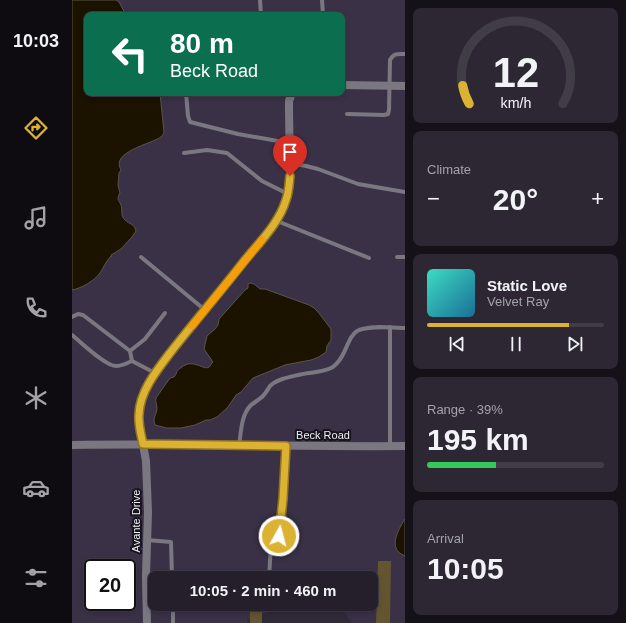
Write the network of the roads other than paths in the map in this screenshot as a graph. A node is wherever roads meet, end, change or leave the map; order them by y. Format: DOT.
graph roads {
  1 [pos="260,0"];
  2 [pos="322,0"];
  3 [pos="261,12"];
  4 [pos="322,12"];
  5 [pos="405,54"];
  6 [pos="345,85"];
  7 [pos="390,86"];
  8 [pos="405,86"];
  9 [pos="186,96"];
  10 [pos="291,96"];
  11 [pos="347,114"];
  12 [pos="289,143"];
  13 [pos="184,153"];
  14 [pos="290,163"];
  15 [pos="405,192"];
  16 [pos="288,194"];
  17 [pos="277,221"];
  18 [pos="141,257"];
  19 [pos="397,257"];
  20 [pos="405,257"];
  21 [pos="369,258"];
  22 [pos="205,310"];
  23 [pos="165,313"];
  24 [pos="72,317"];
  25 [pos="390,328"];
  26 [pos="405,328"];
  27 [pos="72,335"];
  28 [pos="130,351"];
  29 [pos="132,361"];
  30 [pos="156,373"];
  31 [pos="143,444"];
  32 [pos="72,445"];
  33 [pos="239,446"];
  34 [pos="286,446"];
  35 [pos="390,446"];
  36 [pos="405,446"];
  37 [pos="147,540"];
  38 [pos="172,571"];
  39 [pos="269,571"];
  40 [pos="173,611"];
  41 [pos="147,623"];
  42 [pos="173,623"];
  1 -- 3 [label="lane"];
  2 -- 4 [label="lane"];
  5 -- 7 [label="lane"];
  6 -- 7 [label="street"];
  7 -- 8 [label="street"];
  7 -- 11 [label="lane"];
  9 -- 12 [label="lane"];
  10 -- 12 [label="street, Avante Drive"];
  12 -- 14 [label="street, Avante Drive"];
  13 -- 16 [label="lane"];
  14 -- 15 [label="lane"];
  14 -- 16 [label="street, Avante Drive"];
  16 -- 17 [label="street, Avante Drive"];
  17 -- 21 [label="lane"];
  17 -- 22 [label="street, Avante Drive"];
  18 -- 22 [label="lane"];
  19 -- 20 [label="lane"];
  22 -- 30 [label="street, Avante Drive"];
  23 -- 28 [label="lane"];
  24 -- 28 [label="lane"];
  25 -- 26 [label="lane"];
  25 -- 33 [label="lane"];
  25 -- 35 [label="lane"];
  27 -- 29 [label="lane"];
  28 -- 29 [label="lane"];
  29 -- 30 [label="lane"];
  30 -- 31 [label="street, Avante Drive"];
  31 -- 32 [label="street, Beck Road"];
  31 -- 33 [label="street, Beck Road"];
  31 -- 37 [label="street, Avante Drive"];
  33 -- 34 [label="street, Beck Road"];
  34 -- 35 [label="street, Beck Road"];
  34 -- 39 [label="lane"];
  35 -- 36 [label="street, Beck Road"];
  37 -- 38 [label="lane"];
  37 -- 41 [label="street, Avante Drive"];
  40 -- 42 [label="lane"];
}
